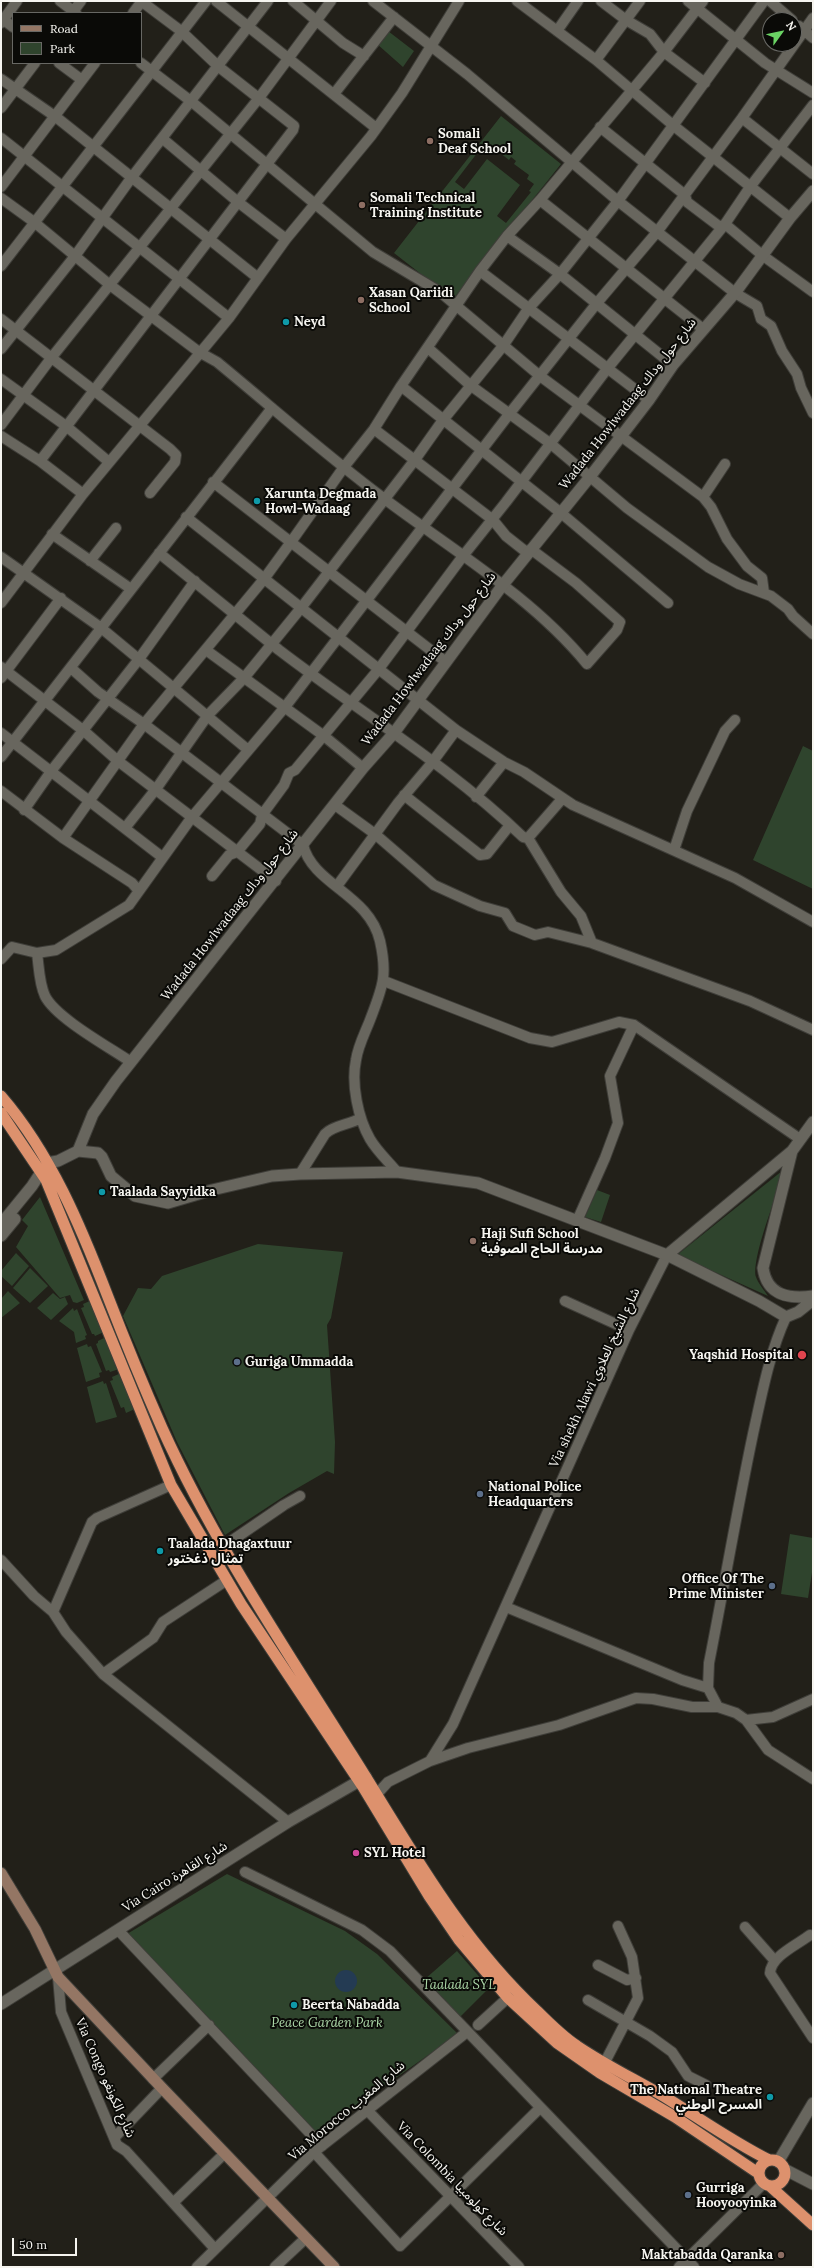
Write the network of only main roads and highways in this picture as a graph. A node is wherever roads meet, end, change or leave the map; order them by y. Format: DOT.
graph roads {
  1 [pos="1,1096"];
  2 [pos="1,1113"];
  3 [pos="47,1172"];
  4 [pos="108,1297"];
  5 [pos="97,1302"];
  6 [pos="208,1521"];
  7 [pos="198,1532"];
  8 [pos="364,1782"];
  9 [pos="1,1873"];
  10 [pos="512,1994"];
  11 [pos="605,2062"];
  12 [pos="600,2073"];
  13 [pos="777,2164"];
  14 [pos="758,2173"];
  15 [pos="767,2185"];
  16 [pos="813,2225"];
  17 [pos="334,2267"];
  1 -- 3 [label="highway"];
  2 -- 3 [label="highway"];
  3 -- 4 [label="highway"];
  3 -- 5 [label="highway"];
  4 -- 5 [label="highway"];
  4 -- 6 [label="highway"];
  5 -- 7 [label="highway"];
  6 -- 7 [label="highway"];
  6 -- 8 [label="highway"];
  7 -- 8 [label="highway"];
  8 -- 10 [label="highway"];
  9 -- 17 [label="main road, Via Congo شارع الكونغو"];
  10 -- 11 [label="highway"];
  10 -- 12 [label="highway"];
  11 -- 12 [label="highway"];
  11 -- 13 [label="highway"];
  12 -- 14 [label="highway"];
  13 -- 14 [label="highway"];
  13 -- 15 [label="highway"];
  14 -- 15 [label="highway"];
  15 -- 16 [label="highway"];
}
